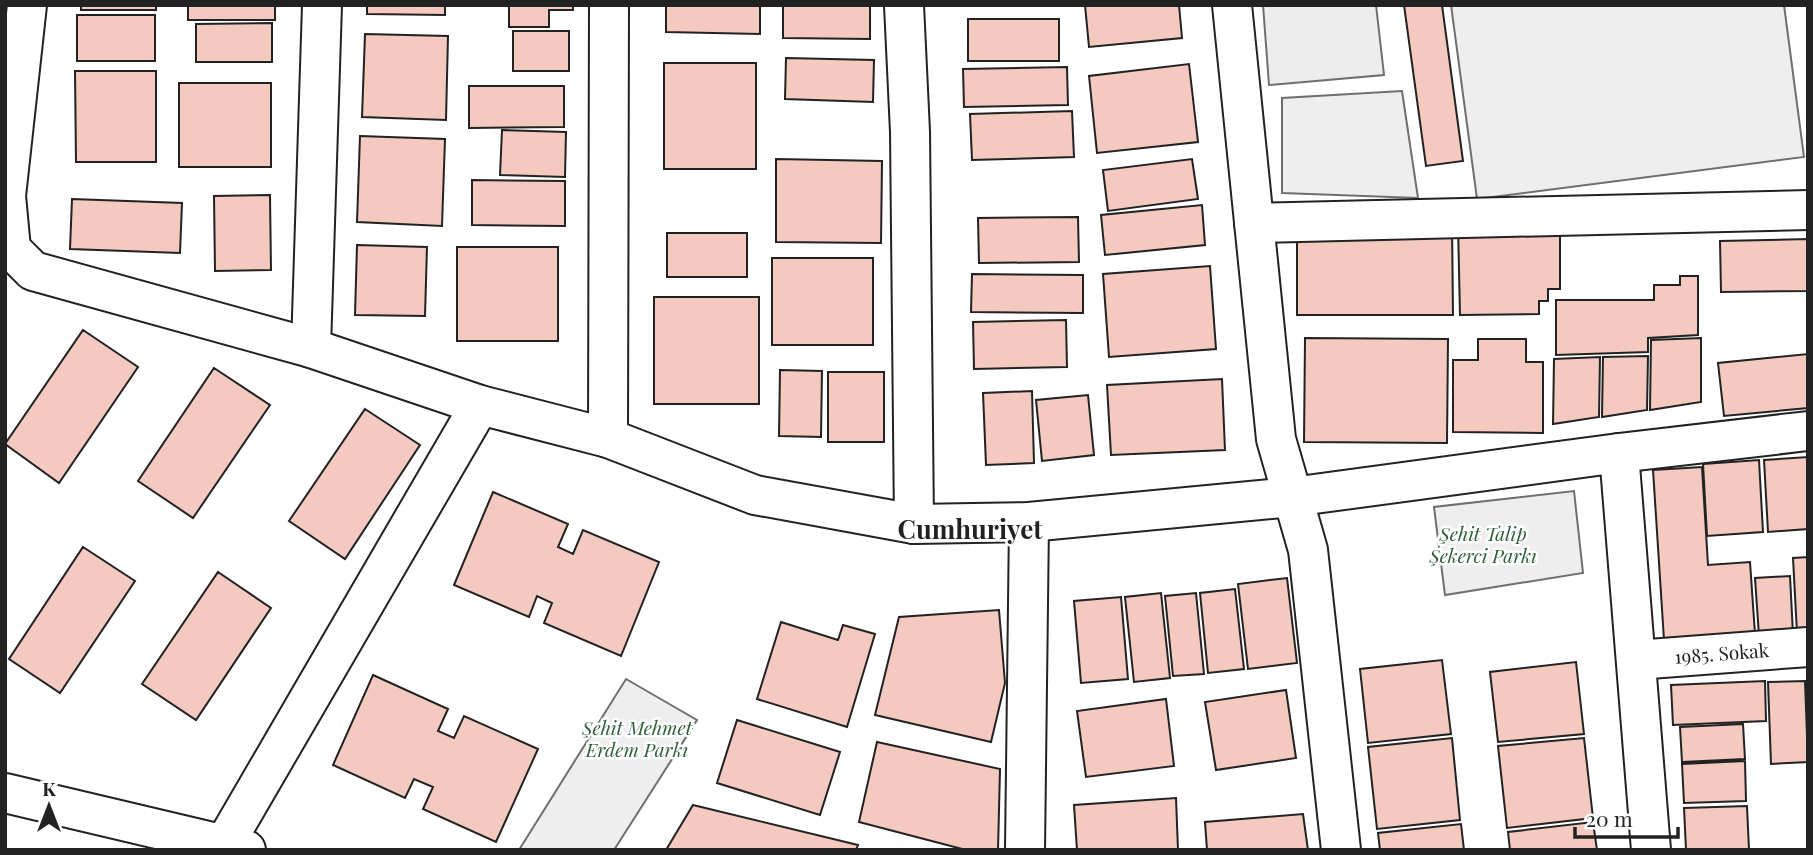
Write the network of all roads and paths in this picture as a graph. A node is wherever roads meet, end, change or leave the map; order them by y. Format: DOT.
graph roads {
  1 [pos="27,5"];
  2 [pos="322,5"];
  3 [pos="609,5"];
  4 [pos="904,5"];
  5 [pos="1232,5"];
  6 [pos="1808,210"];
  7 [pos="1254,223"];
  8 [pos="311,348"];
  9 [pos="480,405"];
  10 [pos="1808,431"];
  11 [pos="608,438"];
  12 [pos="1619,453"];
  13 [pos="1292,497"];
  14 [pos="1029,522"];
  15 [pos="914,524"];
  16 [pos="1808,647"];
  17 [pos="1636,660"];
  18 [pos="5,793"];
  19 [pos="213,846"];
  20 [pos="1025,850"];
  21 [pos="1341,850"];
  22 [pos="1651,850"];
  1 -- 8 [label="street"];
  2 -- 8 [label="street"];
  3 -- 11 [label="street"];
  4 -- 15 [label="street"];
  5 -- 7 [label="street"];
  6 -- 7 [label="street"];
  7 -- 13 [label="street"];
  8 -- 9 [label="street"];
  9 -- 11 [label="street"];
  9 -- 19 [label="street"];
  10 -- 12 [label="street"];
  11 -- 15 [label="street"];
  12 -- 13 [label="street"];
  12 -- 17 [label="street"];
  13 -- 14 [label="street"];
  13 -- 21 [label="street"];
  14 -- 15 [label="street"];
  14 -- 20 [label="street"];
  16 -- 17 [label="street, 1985. Sokak"];
  17 -- 22 [label="street"];
  18 -- 19 [label="street"];
}
